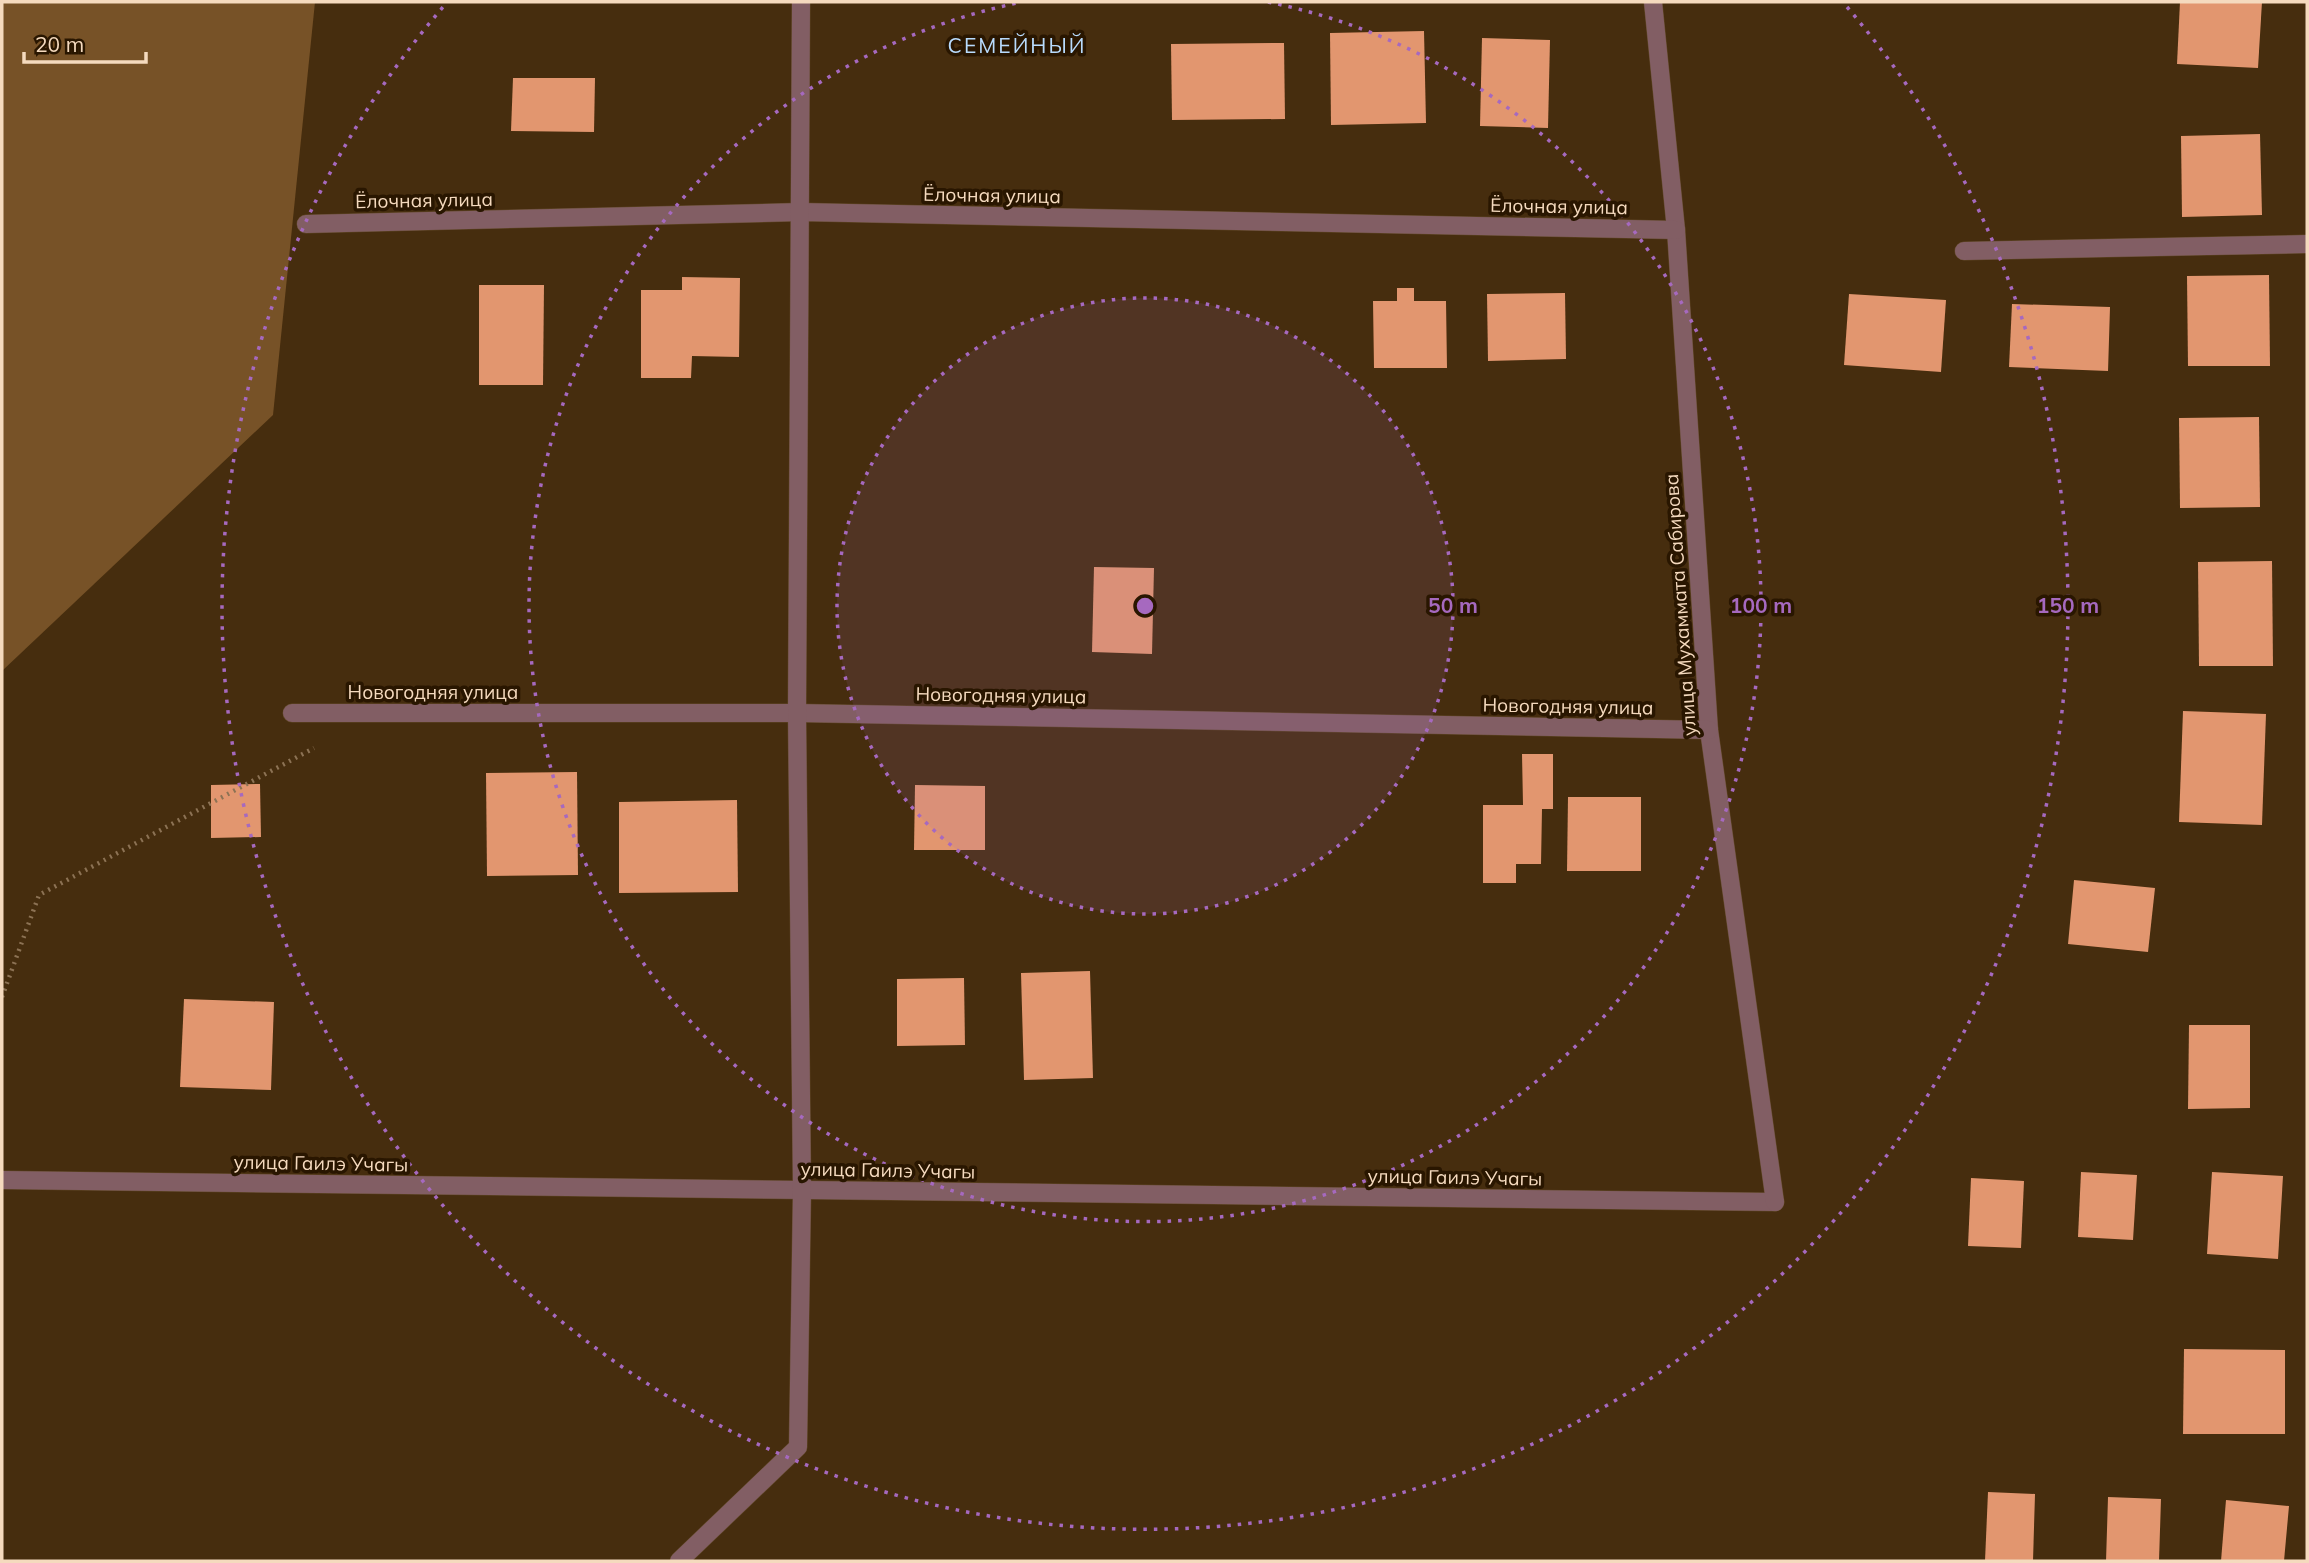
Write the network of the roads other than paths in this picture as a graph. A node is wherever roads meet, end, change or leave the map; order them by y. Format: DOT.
graph roads {
  1 [pos="801,2"];
  2 [pos="1653,2"];
  3 [pos="801,212"];
  4 [pos="306,224"];
  5 [pos="1676,230"];
  6 [pos="2307,244"];
  7 [pos="1964,251"];
  8 [pos="292,713"];
  9 [pos="797,713"];
  10 [pos="1709,730"];
  11 [pos="2,1180"];
  12 [pos="802,1190"];
  13 [pos="1775,1202"];
  14 [pos="679,1561"];
  1 -- 3 [label="street"];
  2 -- 5 [label="street, улица Мухаммата Сабирова"];
  3 -- 4 [label="street, Ёлочная улица"];
  3 -- 5 [label="street, Ёлочная улица"];
  3 -- 9 [label="street"];
  5 -- 10 [label="street, улица Мухаммата Сабирова"];
  6 -- 7 [label="street"];
  8 -- 9 [label="street, Новогодняя улица"];
  9 -- 10 [label="street, Новогодняя улица"];
  9 -- 12 [label="street"];
  10 -- 13 [label="street, улица Мухаммата Сабирова"];
  11 -- 12 [label="street, улица Гаилэ Учагы"];
  12 -- 13 [label="street, улица Гаилэ Учагы"];
  12 -- 14 [label="street"];
}
